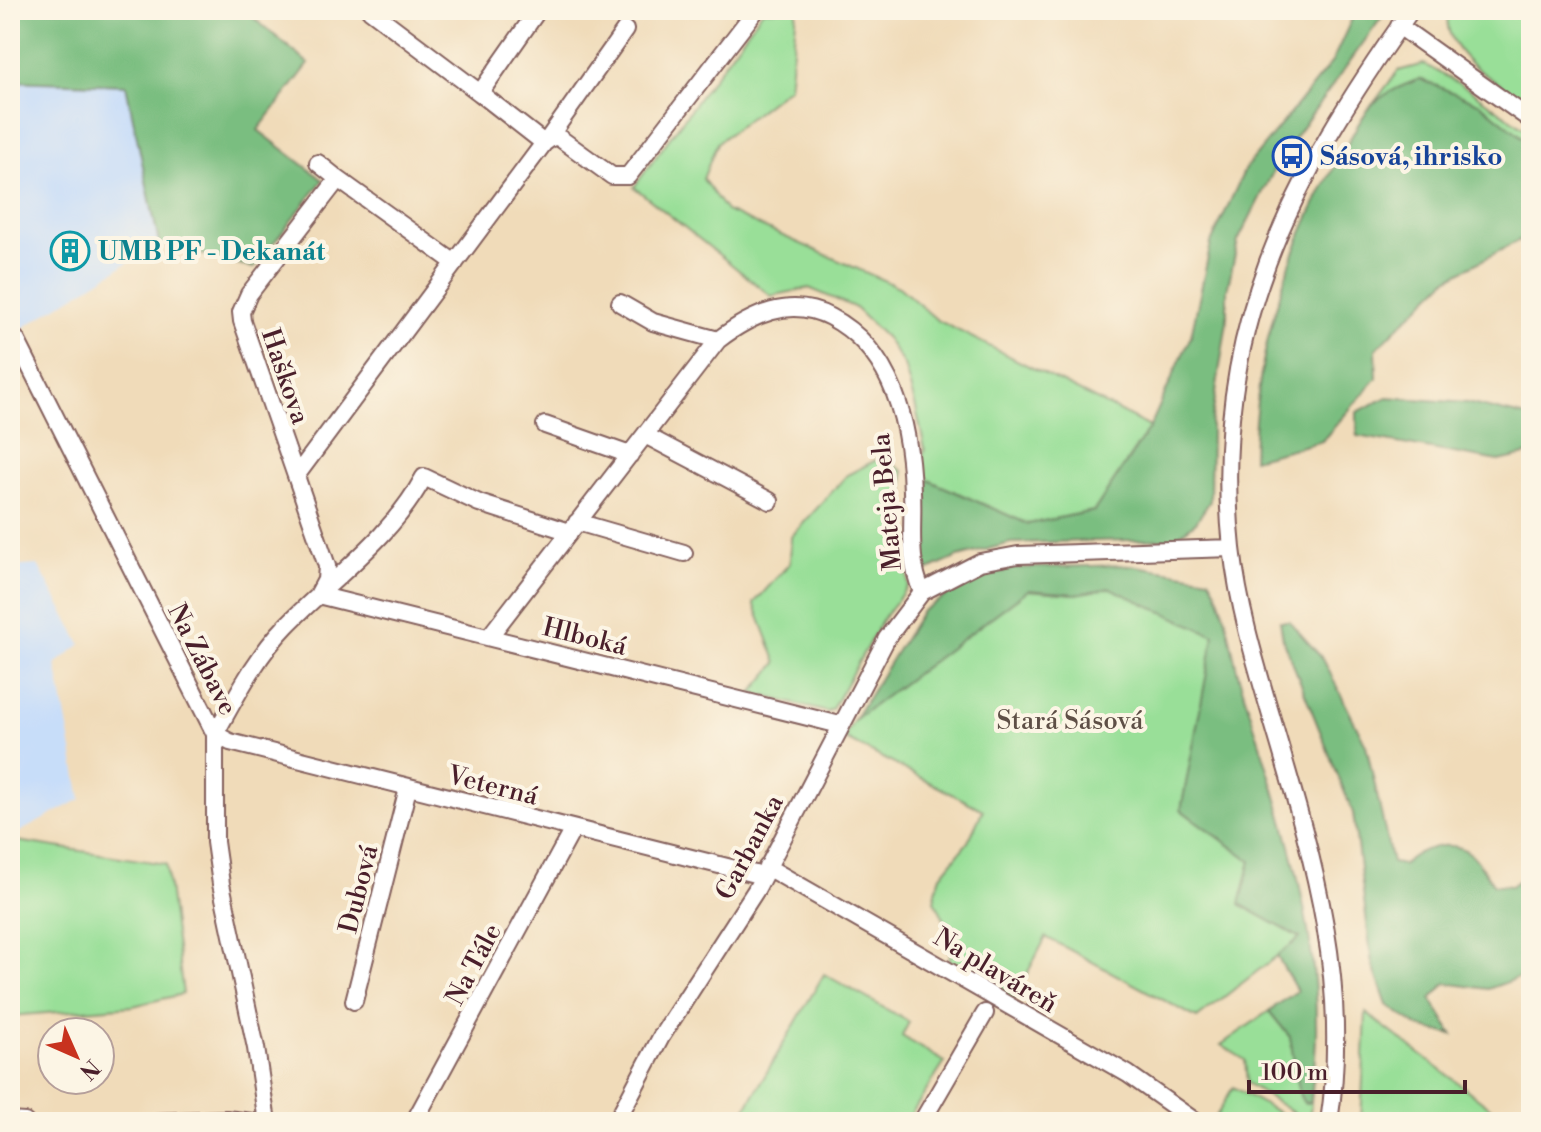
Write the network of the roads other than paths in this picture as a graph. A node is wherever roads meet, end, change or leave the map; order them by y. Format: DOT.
graph roads {
  1 [pos="370,10"];
  2 [pos="538,10"];
  3 [pos="756,10"];
  4 [pos="1411,10"];
  5 [pos="1399,26"];
  6 [pos="625,30"];
  7 [pos="480,93"];
  8 [pos="1531,120"];
  9 [pos="546,141"];
  10 [pos="318,163"];
  11 [pos="338,179"];
  12 [pos="455,263"];
  13 [pos="620,303"];
  14 [pos="16,339"];
  15 [pos="718,340"];
  16 [pos="545,425"];
  17 [pos="645,435"];
  18 [pos="630,455"];
  19 [pos="296,476"];
  20 [pos="770,501"];
  21 [pos="574,527"];
  22 [pos="1232,548"];
  23 [pos="684,553"];
  24 [pos="922,592"];
  25 [pos="318,595"];
  26 [pos="489,637"];
  27 [pos="840,725"];
  28 [pos="215,734"];
  29 [pos="408,788"];
  30 [pos="573,829"];
  31 [pos="765,871"];
  32 [pos="354,1001"];
  33 [pos="985,1013"];
  34 [pos="924,1118"];
  35 [pos="10,1121"];
  36 [pos="25,1122"];
  37 [pos="154,1122"];
  38 [pos="253,1122"];
  39 [pos="267,1122"];
  40 [pos="414,1122"];
  41 [pos="616,1122"];
  42 [pos="1196,1122"];
  43 [pos="1329,1122"];
  1 -- 7 [label="street"];
  2 -- 7 [label="street"];
  3 -- 9 [label="street"];
  4 -- 5 [label="street"];
  5 -- 8 [label="street"];
  5 -- 22 [label="street"];
  6 -- 9 [label="street, Haškova"];
  7 -- 9 [label="street"];
  9 -- 12 [label="street, Haškova"];
  10 -- 11 [label="street"];
  11 -- 12 [label="street"];
  11 -- 19 [label="street, Haškova"];
  12 -- 19 [label="street, Haškova"];
  13 -- 15 [label="street"];
  14 -- 28 [label="street, Na Zábave"];
  15 -- 17 [label="street, Mateja Bela"];
  15 -- 24 [label="street, Mateja Bela"];
  16 -- 18 [label="street"];
  17 -- 18 [label="street, Mateja Bela"];
  17 -- 20 [label="street"];
  18 -- 21 [label="street, Mateja Bela"];
  19 -- 25 [label="street, Haškova"];
  21 -- 23 [label="street"];
  21 -- 25 [label="street"];
  21 -- 26 [label="street, Mateja Bela"];
  22 -- 24 [label="street"];
  22 -- 43 [label="street"];
  24 -- 27 [label="street, Garbanka"];
  25 -- 26 [label="street, Hlboká"];
  25 -- 28 [label="street"];
  26 -- 27 [label="street, Hlboká"];
  27 -- 31 [label="street, Garbanka"];
  28 -- 29 [label="street, Veterná"];
  28 -- 39 [label="street, Na Zábave"];
  29 -- 30 [label="street, Veterná"];
  29 -- 32 [label="street, Dubová"];
  30 -- 31 [label="street, Veterná"];
  30 -- 40 [label="street, Na Tále"];
  31 -- 41 [label="street, Garbanka"];
  31 -- 42 [label="street, Na plaváreň"];
  33 -- 34 [label="street"];
  35 -- 36 [label="street"];
  37 -- 38 [label="street"];
}
